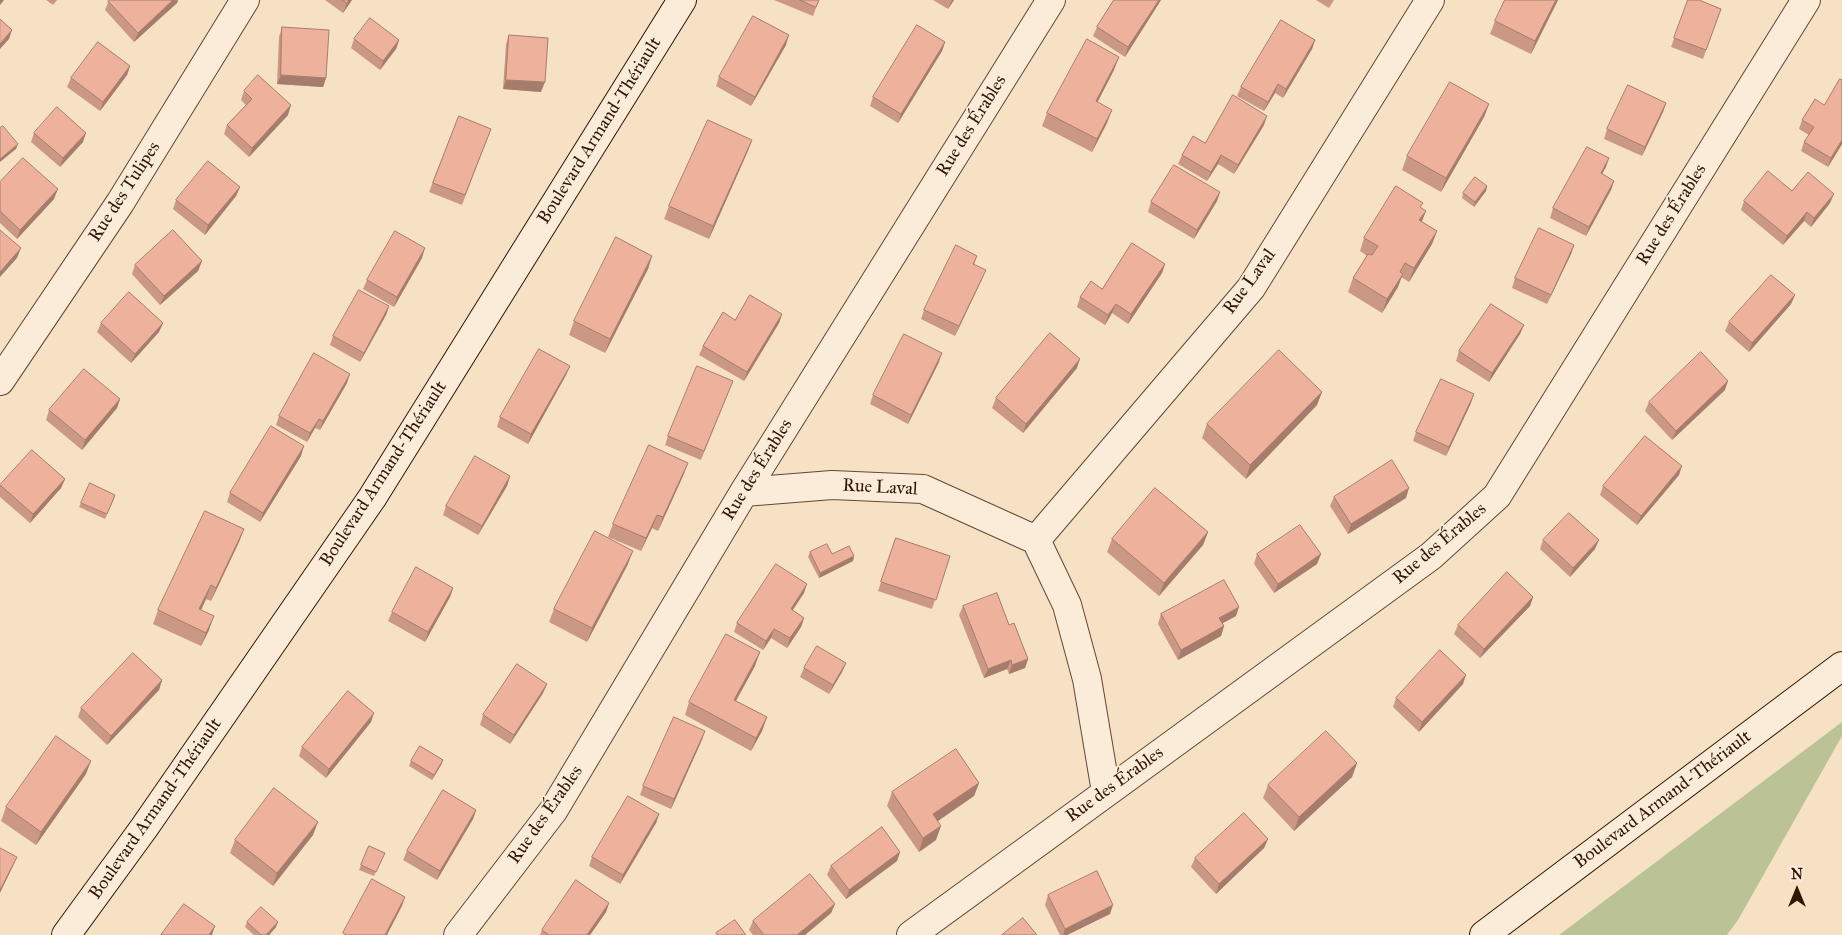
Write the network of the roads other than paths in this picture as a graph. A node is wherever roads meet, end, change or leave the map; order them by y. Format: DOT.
graph roads {
  1 [pos="245,0"];
  2 [pos="682,0"];
  3 [pos="1051,0"];
  4 [pos="1430,0"];
  5 [pos="1806,0"];
  6 [pos="0,381"];
  7 [pos="744,492"];
  8 [pos="1036,540"];
  9 [pos="1842,666"];
  10 [pos="1106,792"];
  11 [pos="66,935"];
  12 [pos="458,935"];
  13 [pos="911,935"];
  14 [pos="1484,935"];
  1 -- 6 [label="street, Rue des Tulipes"];
  2 -- 11 [label="street, Boulevard Armand-Thériault"];
  3 -- 7 [label="street, Rue des Érables"];
  4 -- 8 [label="street, Rue Laval"];
  5 -- 10 [label="street, Rue des Érables"];
  7 -- 8 [label="street, Rue Laval"];
  7 -- 12 [label="street, Rue des Érables"];
  8 -- 10 [label="street"];
  9 -- 14 [label="street, Boulevard Armand-Thériault"];
  10 -- 13 [label="street, Rue des Érables"];
}
